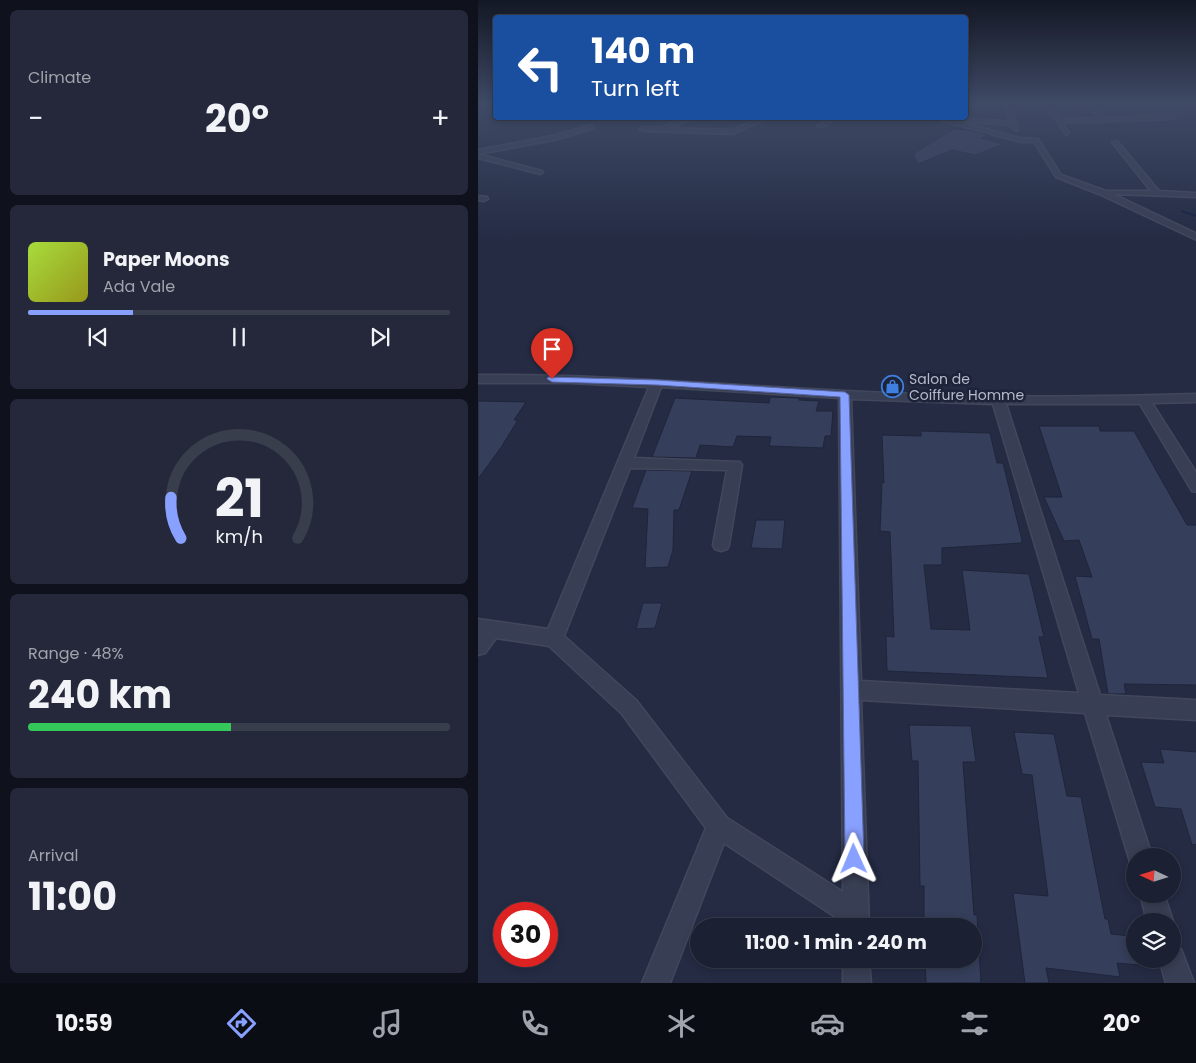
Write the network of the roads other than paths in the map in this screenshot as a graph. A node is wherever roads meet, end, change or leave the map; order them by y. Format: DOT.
graph roads {
  1 [pos="1042,150"];
  2 [pos="1121,150"];
  3 [pos="478,156"];
  4 [pos="540,172"];
  5 [pos="1102,192"];
  6 [pos="1157,194"];
  7 [pos="1196,195"];
  8 [pos="1196,238"];
  9 [pos="478,379"];
  10 [pos="657,383"];
  11 [pos="845,395"];
  12 [pos="1196,398"];
  13 [pos="998,400"];
  14 [pos="1144,400"];
  15 [pos="625,463"];
  16 [pos="1196,487"];
  17 [pos="721,545"];
  18 [pos="485,628"];
  19 [pos="554,638"];
  20 [pos="478,647"];
  21 [pos="852,690"];
  22 [pos="1092,704"];
  23 [pos="1196,710"];
  24 [pos="719,826"];
  25 [pos="1137,848"];
  26 [pos="851,918"];
  27 [pos="855,918"];
  28 [pos="856,968"];
  29 [pos="1175,968"];
  30 [pos="656,983"];
  31 [pos="857,983"];
  32 [pos="1180,983"];
  1 -- 5 [label="street"];
  2 -- 6 [label="street"];
  3 -- 4 [label="street"];
  5 -- 6 [label="street"];
  5 -- 8 [label="street"];
  6 -- 7 [label="street"];
  9 -- 10 [label="street"];
  10 -- 11 [label="street"];
  10 -- 15 [label="street"];
  11 -- 13 [label="street"];
  11 -- 21 [label="street"];
  12 -- 14 [label="street"];
  13 -- 14 [label="street"];
  13 -- 22 [label="street"];
  14 -- 16 [label="street"];
  15 -- 17 [label="street"];
  15 -- 19 [label="street"];
  18 -- 19 [label="street"];
  18 -- 20 [label="street"];
  19 -- 24 [label="street"];
  21 -- 22 [label="street"];
  21 -- 27 [label="street"];
  22 -- 23 [label="street"];
  22 -- 25 [label="street"];
  24 -- 26 [label="street"];
  24 -- 30 [label="street"];
  28 -- 31 [label="street"];
  29 -- 32 [label="street"];
}
